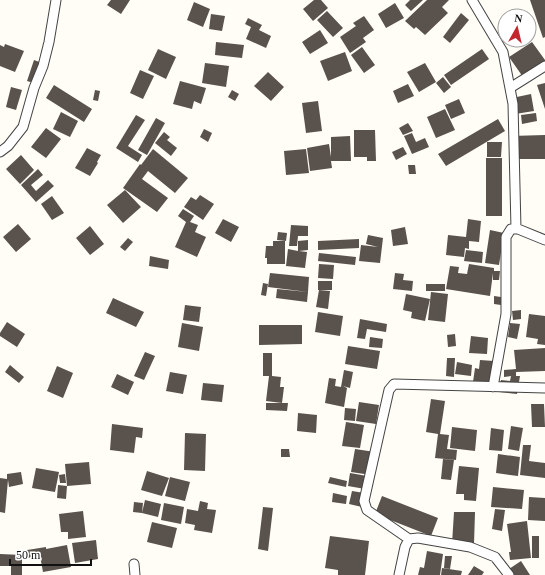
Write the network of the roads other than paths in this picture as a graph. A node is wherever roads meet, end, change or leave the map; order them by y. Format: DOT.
graph roads {
  1 [pos="56,0"];
  2 [pos="472,0"];
  3 [pos="545,66"];
  4 [pos="510,88"];
  5 [pos="0,152"];
  6 [pos="516,229"];
  7 [pos="545,240"];
  8 [pos="493,387"];
  9 [pos="545,388"];
  10 [pos="409,539"];
  11 [pos="134,564"];
  12 [pos="135,575"];
  13 [pos="399,575"];
  14 [pos="509,575"];
  1 -- 5 [label="street"];
  2 -- 4 [label="street"];
  3 -- 4 [label="street"];
  4 -- 6 [label="street"];
  6 -- 7 [label="street"];
  6 -- 8 [label="street"];
  8 -- 9 [label="street"];
  8 -- 10 [label="street"];
  10 -- 13 [label="street"];
  10 -- 14 [label="street"];
  11 -- 12 [label="street"];
}
